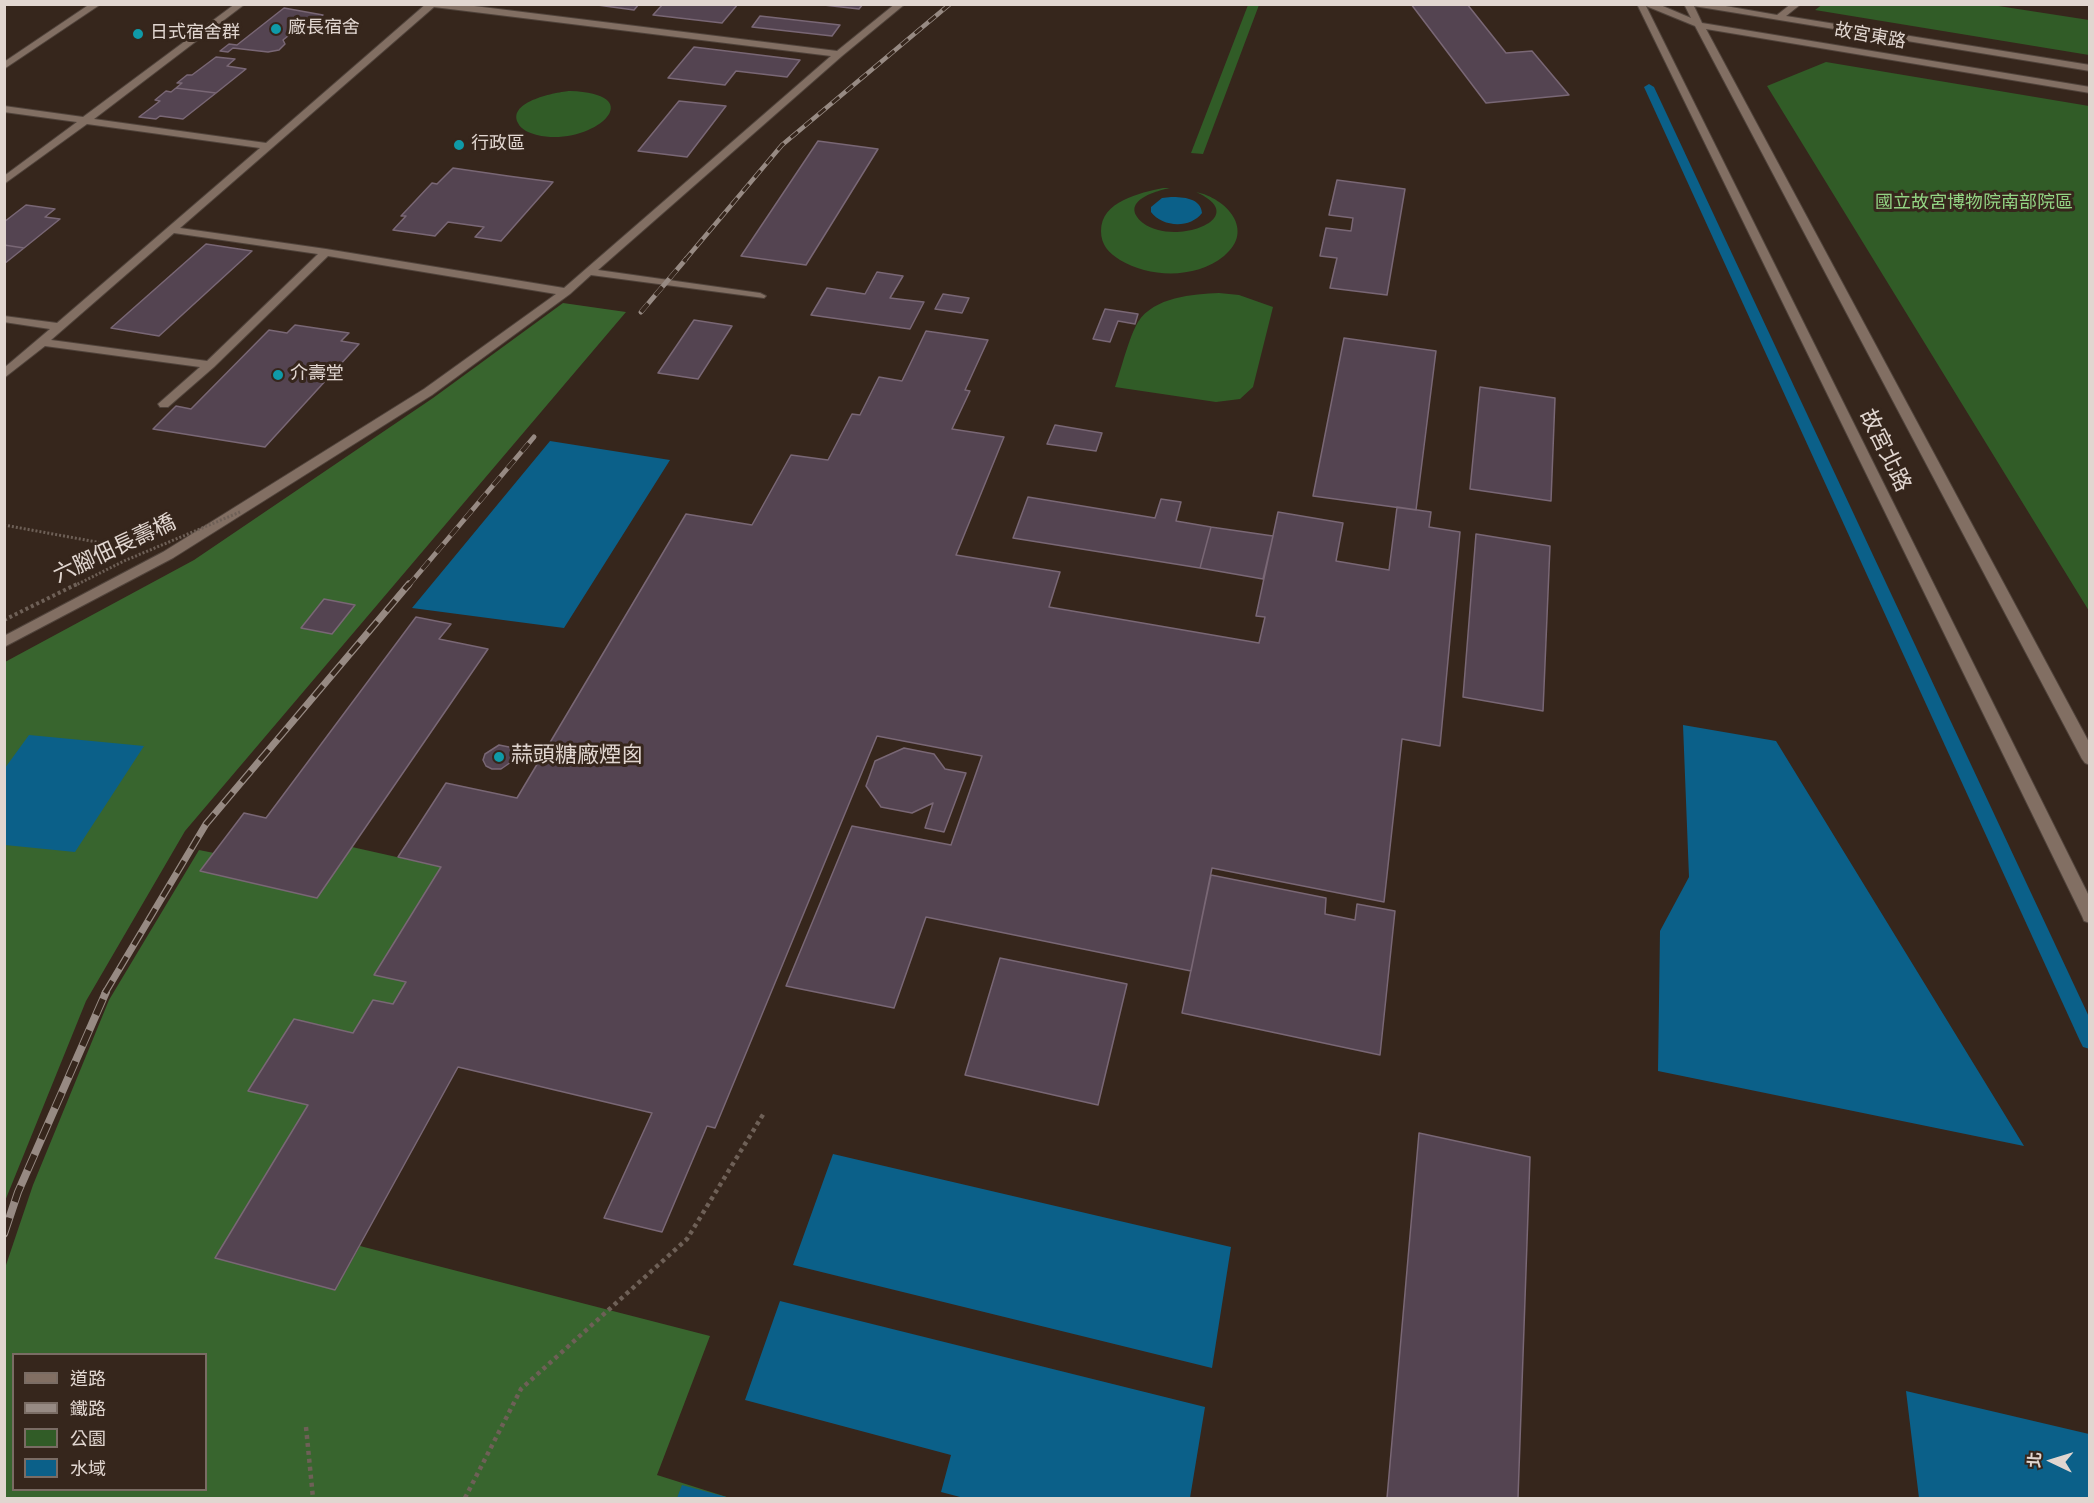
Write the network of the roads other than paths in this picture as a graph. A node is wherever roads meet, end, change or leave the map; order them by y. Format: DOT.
graph roads {
  1 [pos="96,4"];
  2 [pos="240,4"];
  3 [pos="433,4"];
  4 [pos="902,4"];
  5 [pos="1641,4"];
  6 [pos="1649,4"];
  7 [pos="1688,4"];
  8 [pos="1695,4"];
  9 [pos="1797,4"];
  10 [pos="1779,17"];
  11 [pos="1700,25"];
  12 [pos="839,54"];
  13 [pos="4,66"];
  14 [pos="2090,68"];
  15 [pos="2090,90"];
  16 [pos="4,109"];
  17 [pos="85,120"];
  18 [pos="268,146"];
  19 [pos="4,181"];
  20 [pos="172,230"];
  21 [pos="326,252"];
  22 [pos="590,272"];
  23 [pos="566,292"];
  24 [pos="760,297"];
  25 [pos="4,319"];
  26 [pos="60,327"];
  27 [pos="42,342"];
  28 [pos="210,365"];
  29 [pos="4,375"];
  30 [pos="164,404"];
  31 [pos="4,642"];
  32 [pos="2090,759"];
  33 [pos="2090,916"];
  1 -- 13 [label="street"];
  2 -- 17 [label="street"];
  3 -- 12 [label="street"];
  3 -- 18 [label="street"];
  4 -- 12 [label="street"];
  5 -- 33 [label="street, 故宮北路"];
  6 -- 11 [label="street, 故宮東路"];
  7 -- 11 [label="street, 故宮北路"];
  8 -- 10 [label="street, 故宮東路"];
  9 -- 10 [label="street"];
  10 -- 14 [label="street, 故宮東路"];
  11 -- 15 [label="street, 故宮東路"];
  11 -- 32 [label="street, 故宮北路"];
  12 -- 22 [label="street"];
  16 -- 17 [label="street"];
  17 -- 18 [label="street"];
  17 -- 19 [label="street"];
  18 -- 20 [label="street"];
  20 -- 21 [label="street"];
  20 -- 26 [label="street"];
  21 -- 23 [label="street"];
  21 -- 28 [label="street"];
  22 -- 23 [label="street"];
  22 -- 24 [label="street"];
  23 -- 31 [label="street"];
  25 -- 26 [label="street"];
  26 -- 27 [label="street"];
  27 -- 28 [label="street"];
  27 -- 29 [label="street"];
  28 -- 30 [label="street"];
}
